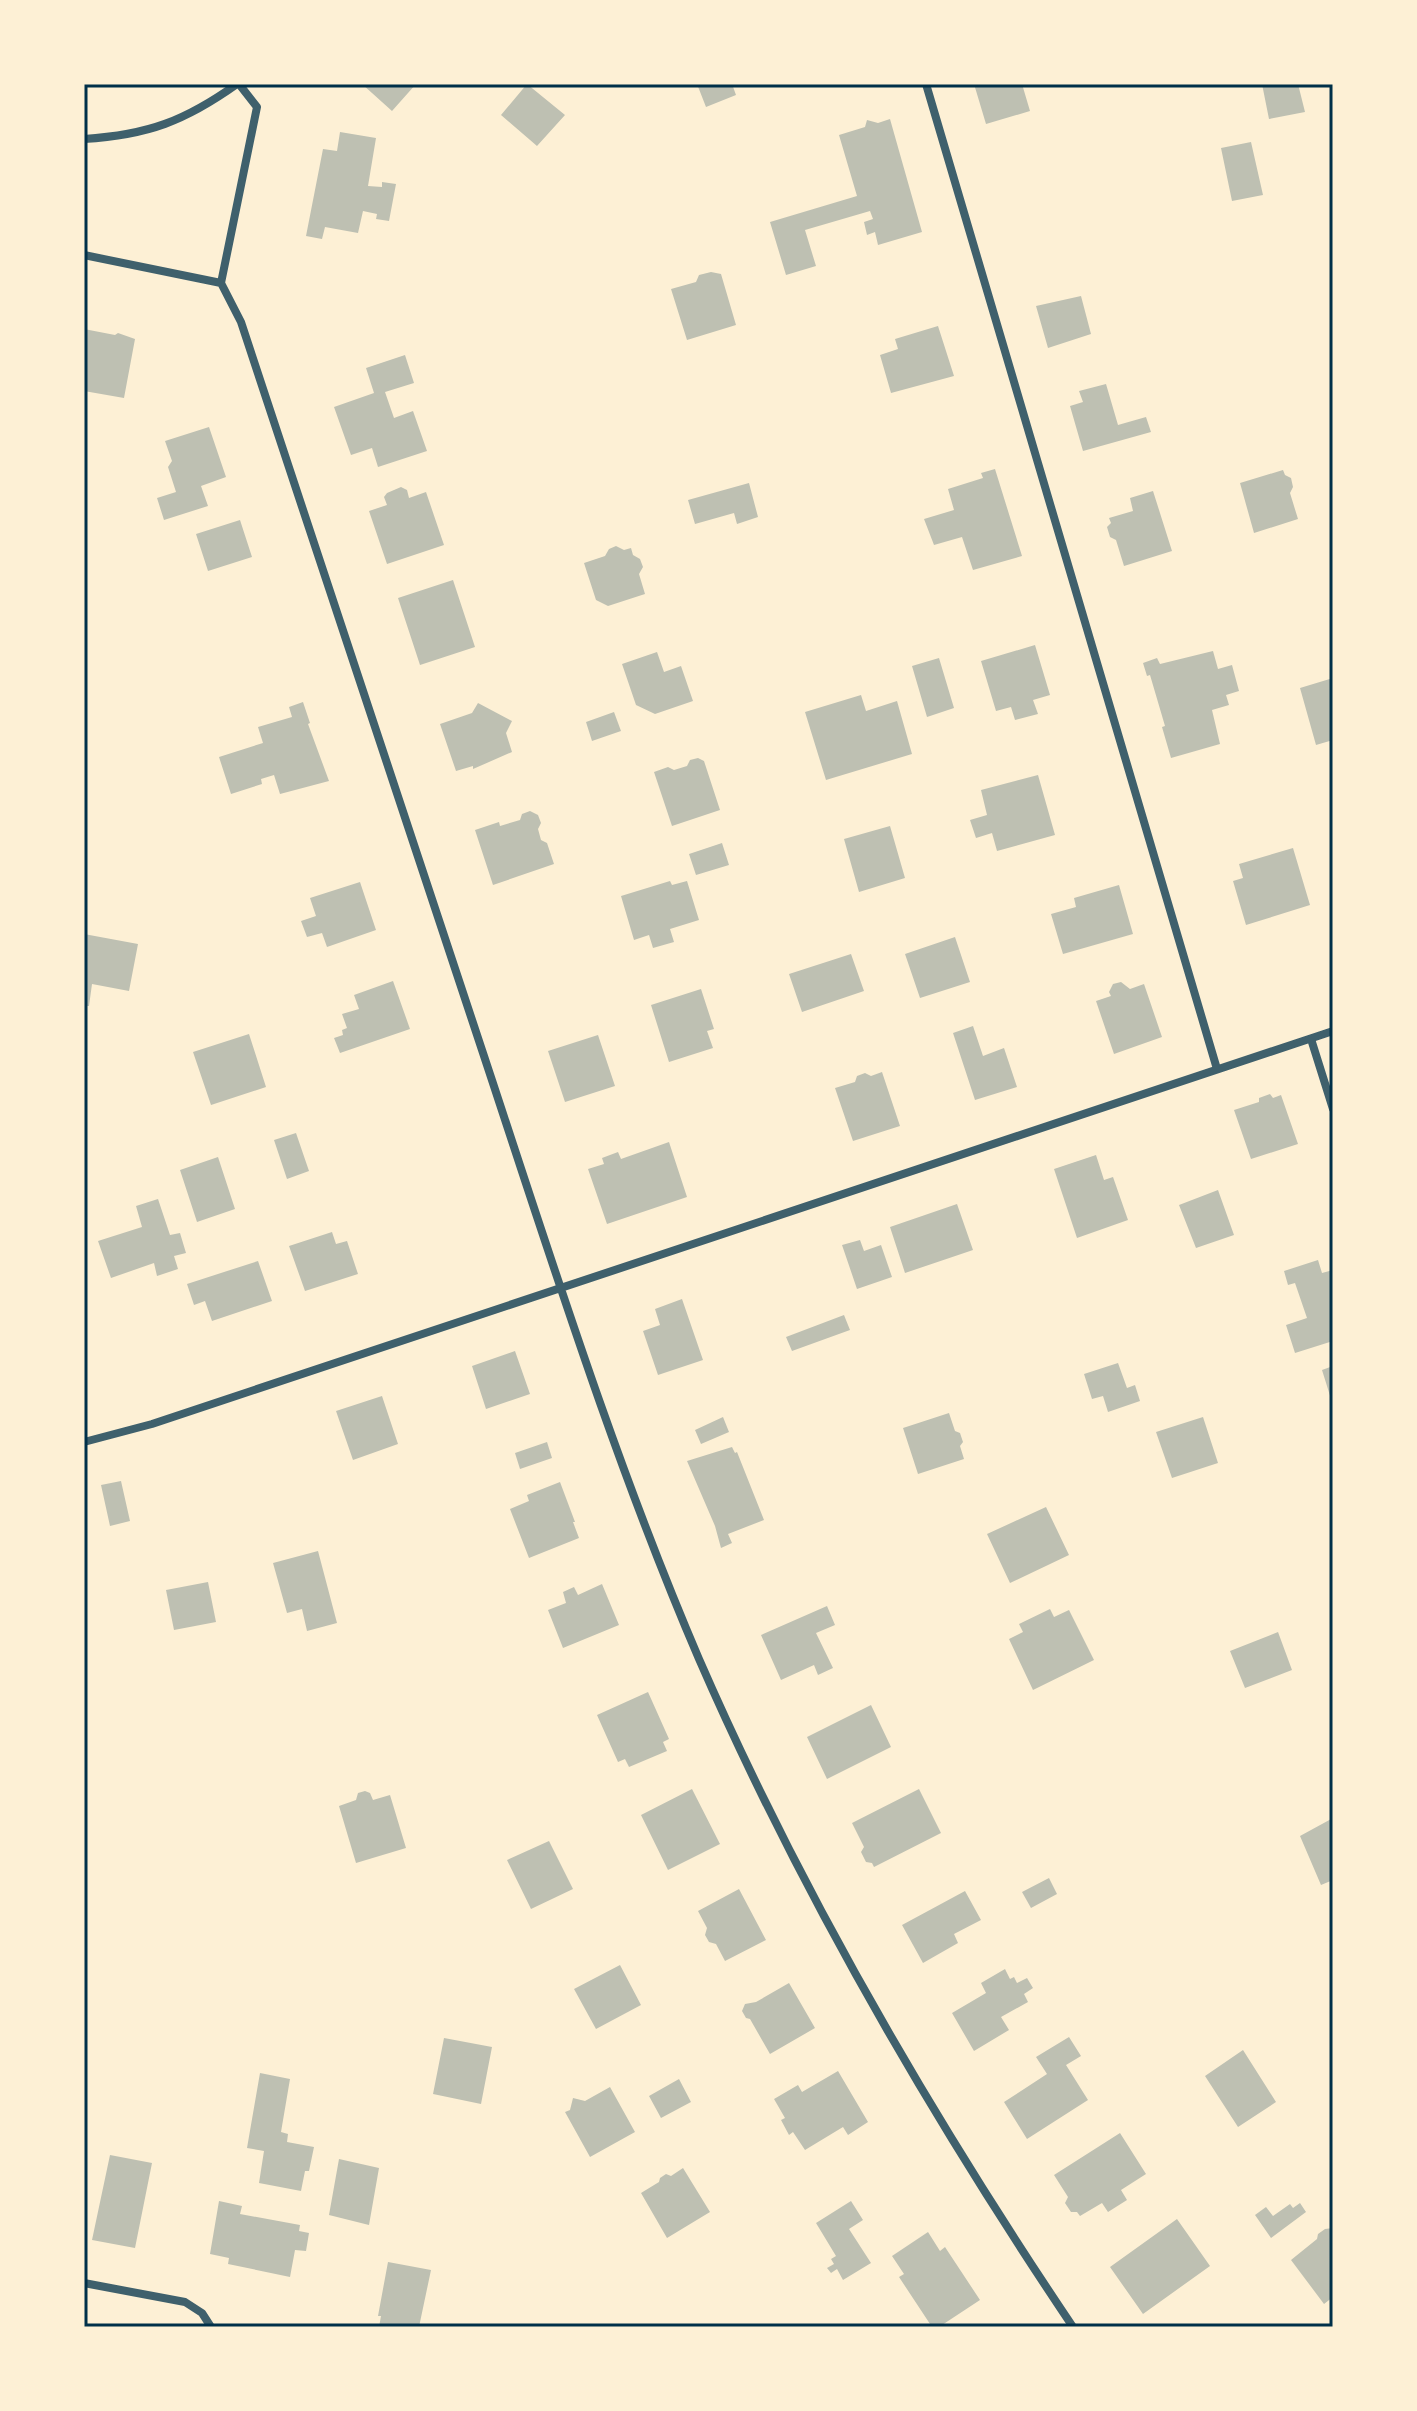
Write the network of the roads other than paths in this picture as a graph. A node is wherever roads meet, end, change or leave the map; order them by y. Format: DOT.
graph roads {
  1 [pos="238,84"];
  2 [pos="926,84"];
  3 [pos="84,139"];
  4 [pos="84,255"];
  5 [pos="221,283"];
  6 [pos="1333,1031"];
  7 [pos="1311,1039"];
  8 [pos="1217,1069"];
  9 [pos="1333,1109"];
  10 [pos="561,1289"];
  11 [pos="84,1442"];
  12 [pos="84,2283"];
  13 [pos="211,2327"];
  14 [pos="1073,2327"];
  1 -- 3 [label="street"];
  1 -- 5 [label="street"];
  2 -- 8 [label="street"];
  4 -- 5 [label="street"];
  5 -- 10 [label="street"];
  6 -- 7 [label="street"];
  7 -- 8 [label="street"];
  7 -- 9 [label="street"];
  8 -- 10 [label="street"];
  10 -- 11 [label="street"];
  10 -- 14 [label="street"];
  12 -- 13 [label="street"];
}
